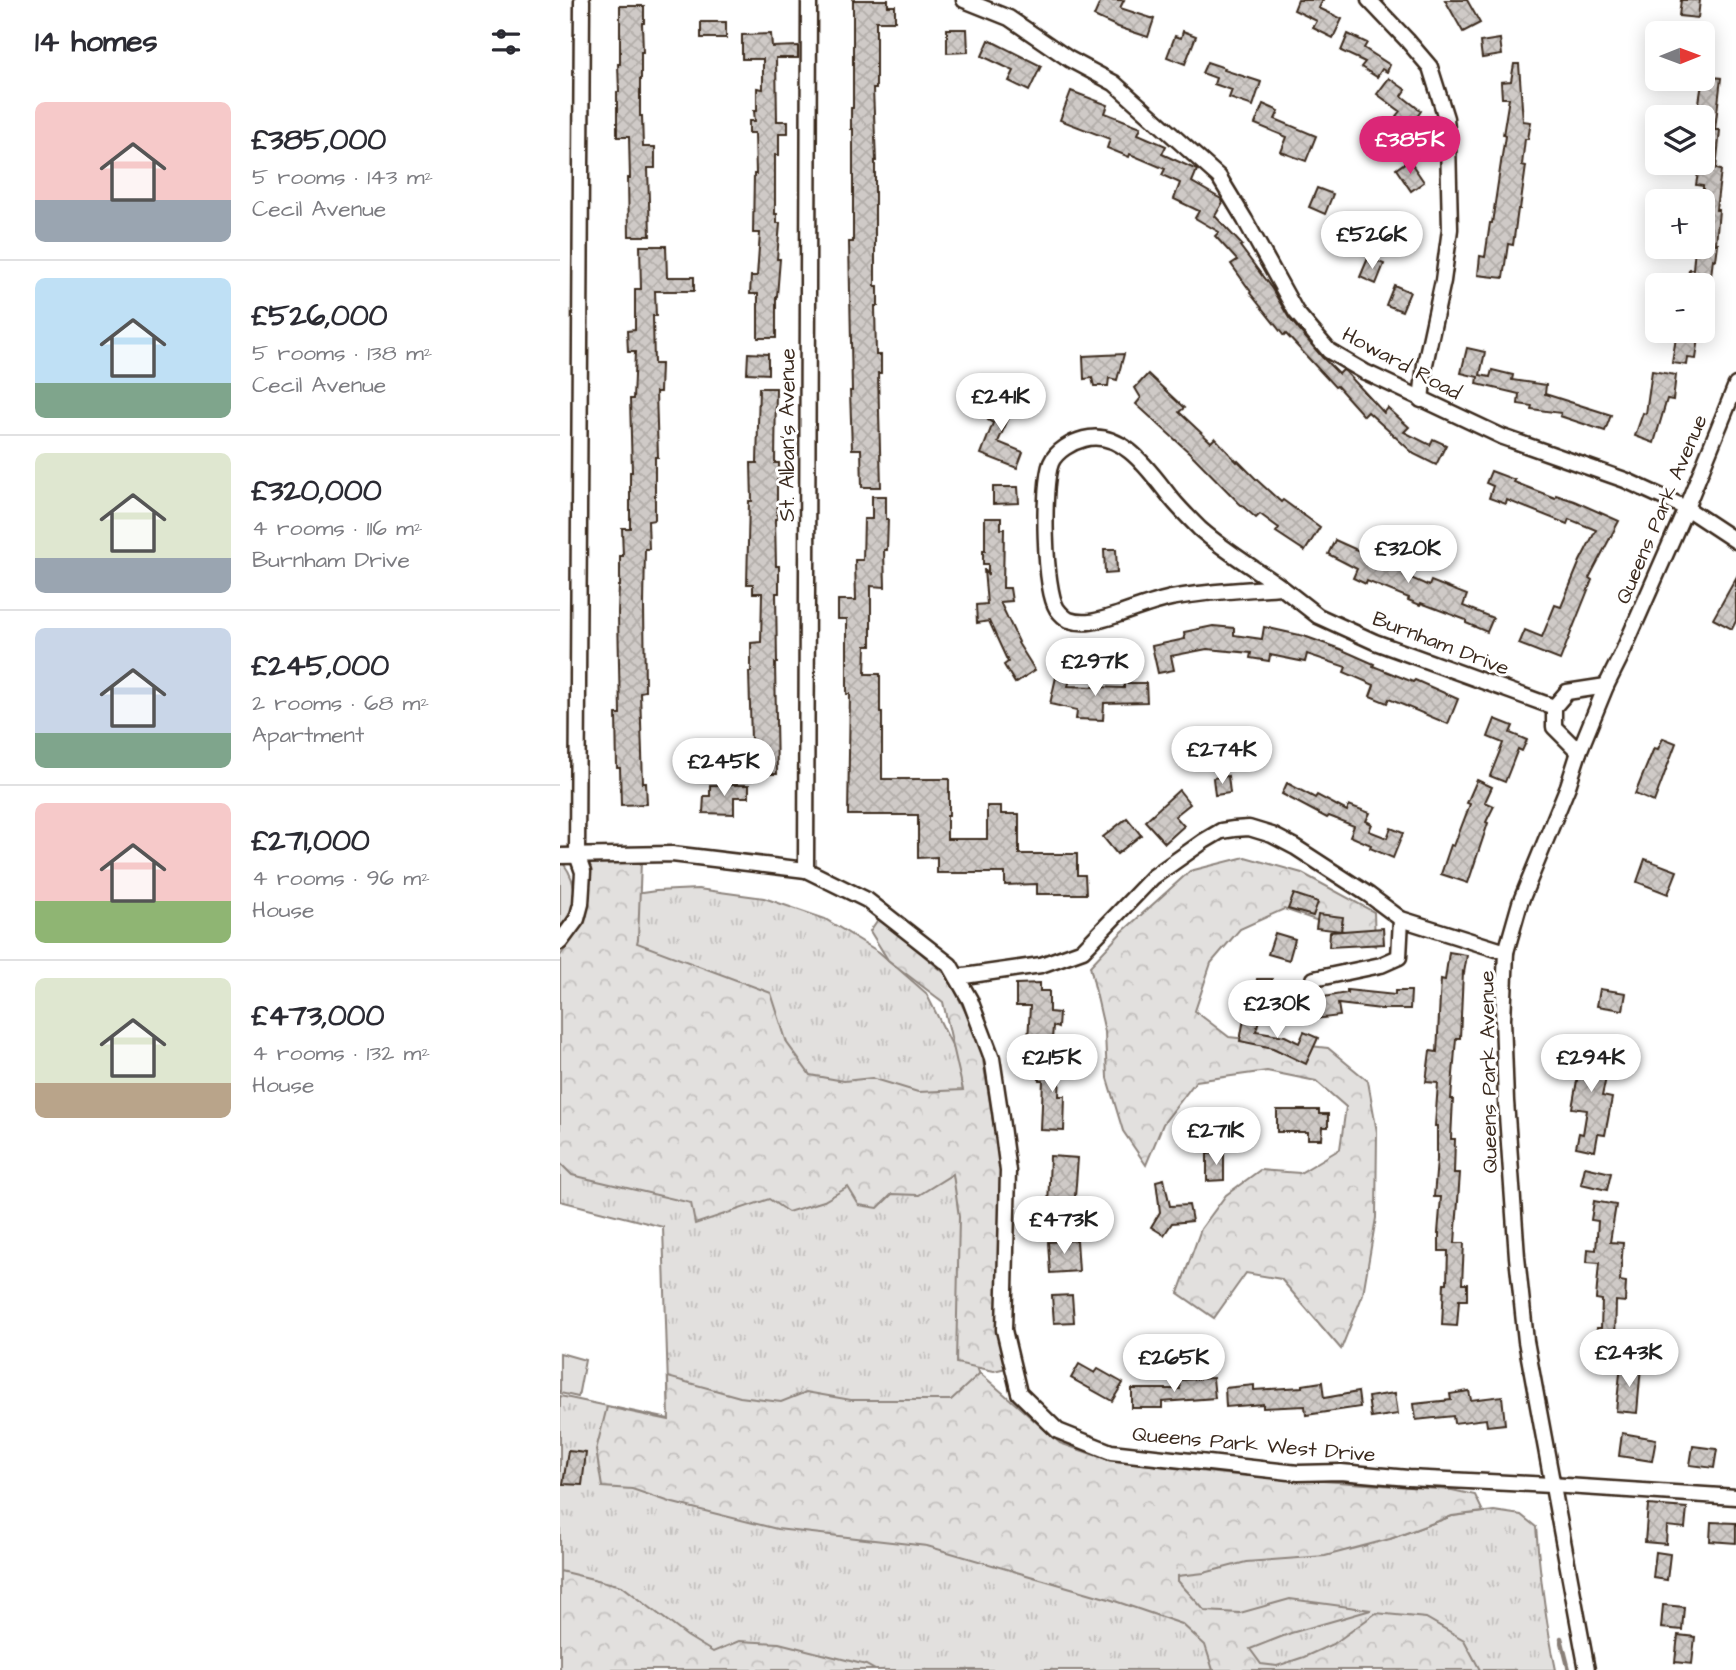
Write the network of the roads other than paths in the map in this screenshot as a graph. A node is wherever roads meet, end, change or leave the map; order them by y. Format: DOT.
graph roads {
  1 [pos="582,0"];
  2 [pos="809,0"];
  3 [pos="964,0"];
  4 [pos="1369,0"];
  5 [pos="1736,385"];
  6 [pos="1421,400"];
  7 [pos="1686,508"];
  8 [pos="1736,541"];
  9 [pos="1281,587"];
  10 [pos="1606,686"];
  11 [pos="1554,707"];
  12 [pos="1579,752"];
  13 [pos="577,855"];
  14 [pos="560,856"];
  15 [pos="806,870"];
  16 [pos="1401,919"];
  17 [pos="560,942"];
  18 [pos="1506,952"];
  19 [pos="957,977"];
  20 [pos="1314,979"];
  21 [pos="1552,1485"];
  22 [pos="1736,1497"];
  23 [pos="1587,1670"];
  1 -- 13 [label="street"];
  2 -- 15 [label="street, St. Alban's Avenue"];
  3 -- 6 [label="street, Howard Road"];
  4 -- 6 [label="street"];
  5 -- 7 [label="street, Queens Park Avenue"];
  6 -- 7 [label="street, Howard Road"];
  7 -- 8 [label="street, Howard Road"];
  7 -- 10 [label="street, Queens Park Avenue"];
  9 -- 9 [label="street, Burnham Drive"];
  9 -- 11 [label="street, Burnham Drive"];
  10 -- 11 [label="street"];
  10 -- 12 [label="street, Queens Park Avenue"];
  11 -- 12 [label="street"];
  12 -- 18 [label="street, Queens Park Avenue"];
  13 -- 14 [label="street, Queens Park West Drive"];
  13 -- 15 [label="street, Queens Park West Drive"];
  13 -- 17 [label="street"];
  15 -- 19 [label="street, Queens Park West Drive"];
  16 -- 18 [label="street"];
  16 -- 19 [label="street"];
  16 -- 20 [label="street"];
  18 -- 21 [label="street, Queens Park Avenue"];
  19 -- 21 [label="street, Queens Park West Drive"];
  21 -- 22 [label="street, Queens Park West Drive"];
  21 -- 23 [label="street, Queens Park Avenue"];
}
